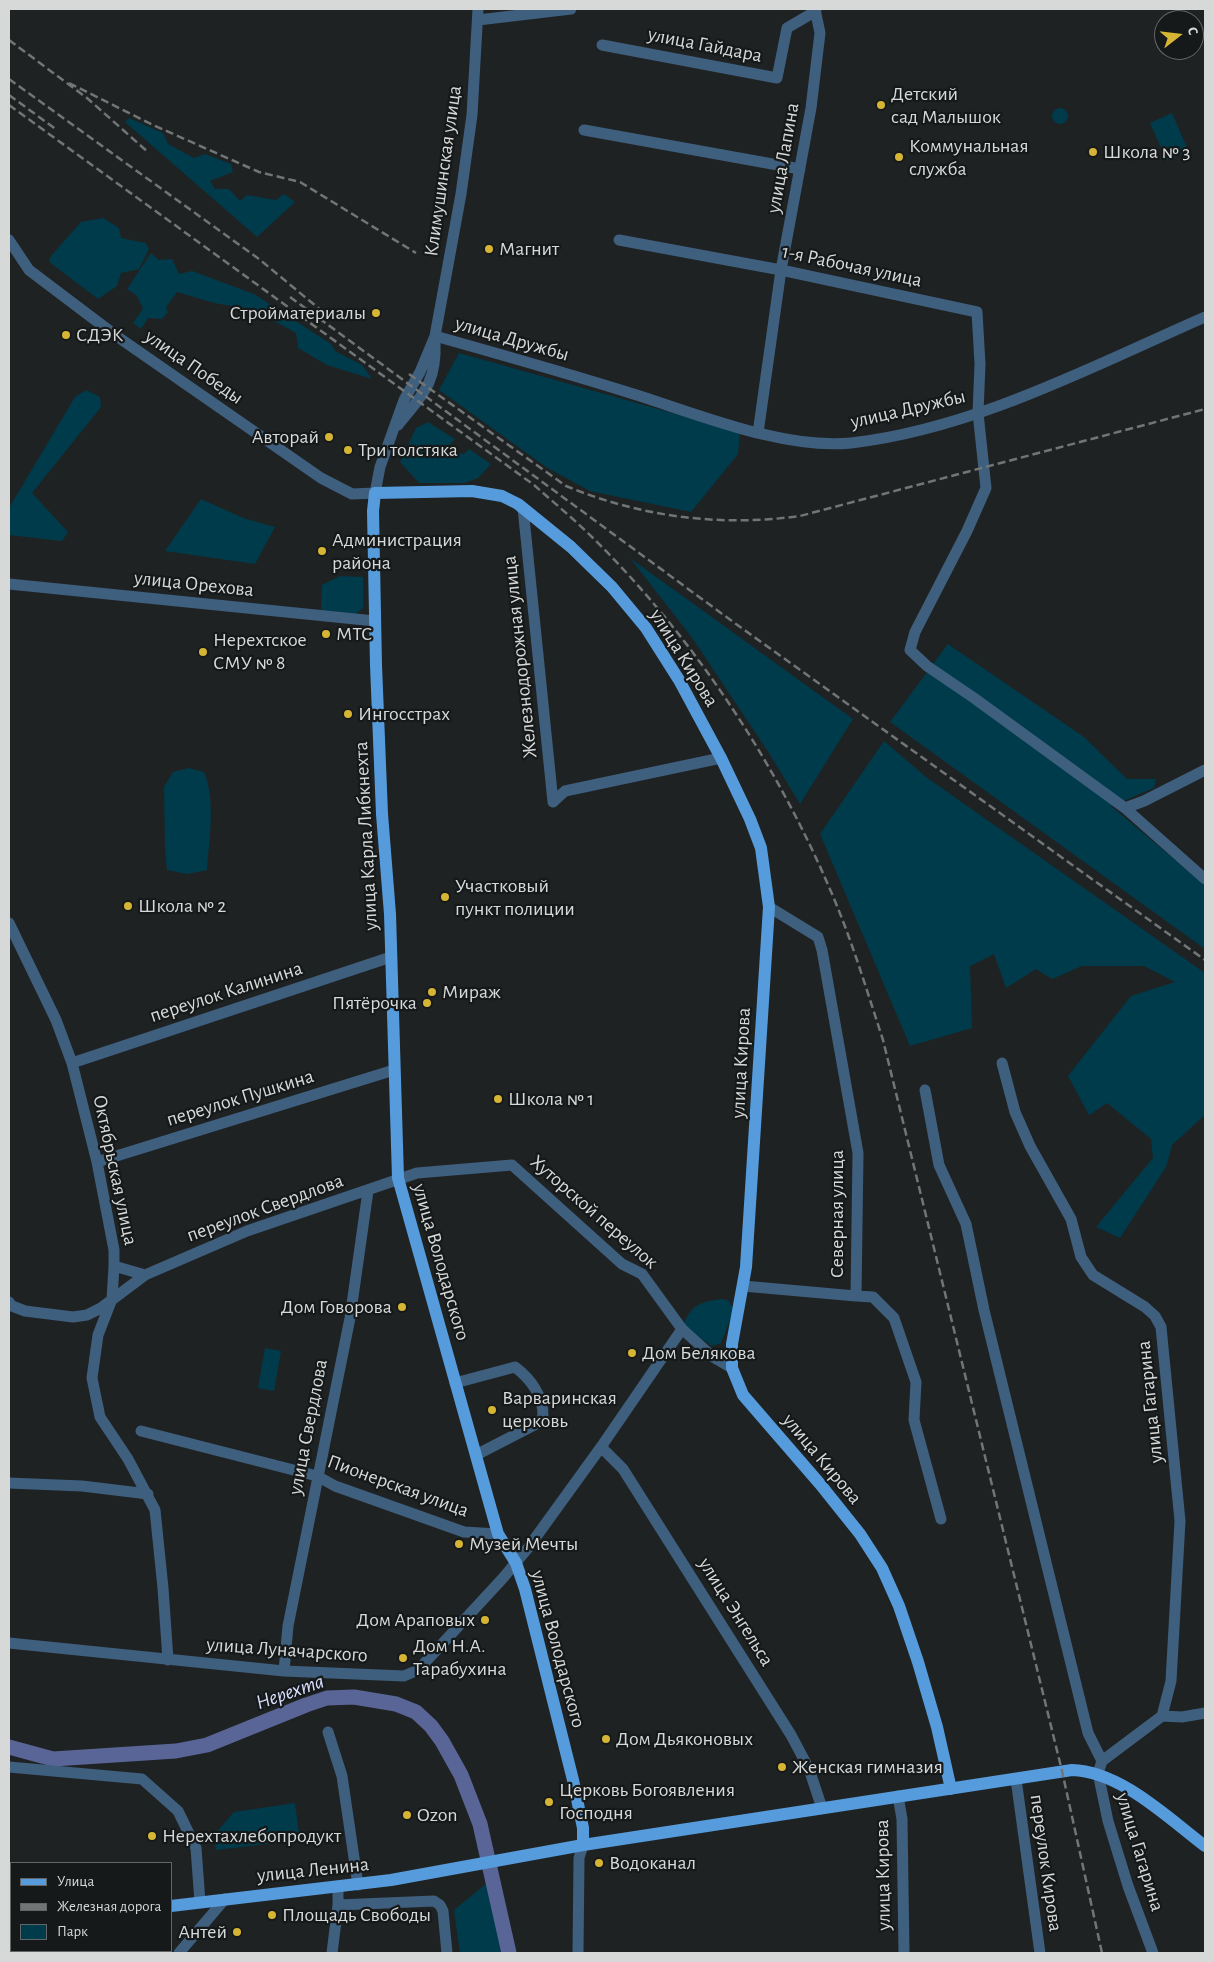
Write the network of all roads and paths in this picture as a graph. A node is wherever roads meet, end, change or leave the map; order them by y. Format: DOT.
graph roads {
  1 [pos="571,9"];
  2 [pos="816,10"];
  3 [pos="478,14"];
  4 [pos="602,45"];
  5 [pos="584,130"];
  6 [pos="800,168"];
  7 [pos="9,240"];
  8 [pos="619,240"];
  9 [pos="13,256"];
  10 [pos="781,270"];
  11 [pos="1205,317"];
  12 [pos="435,336"];
  13 [pos="978,413"];
  14 [pos="758,433"];
  15 [pos="375,493"];
  16 [pos="523,508"];
  17 [pos="9,584"];
  18 [pos="375,620"];
  19 [pos="721,758"];
  20 [pos="1205,770"];
  21 [pos="1125,808"];
  22 [pos="1205,879"];
  23 [pos="769,907"];
  24 [pos="9,923"];
  25 [pos="391,957"];
  26 [pos="72,1063"];
  27 [pos="1002,1063"];
  28 [pos="394,1070"];
  29 [pos="925,1090"];
  30 [pos="97,1162"];
  31 [pos="398,1178"];
  32 [pos="368,1191"];
  33 [pos="114,1266"];
  34 [pos="145,1275"];
  35 [pos="743,1286"];
  36 [pos="856,1296"];
  37 [pos="112,1299"];
  38 [pos="9,1302"];
  39 [pos="682,1329"];
  40 [pos="732,1368"];
  41 [pos="455,1383"];
  42 [pos="142,1431"];
  43 [pos="601,1447"];
  44 [pos="476,1456"];
  45 [pos="317,1476"];
  46 [pos="9,1483"];
  47 [pos="148,1494"];
  48 [pos="941,1519"];
  49 [pos="498,1534"];
  50 [pos="516,1563"];
  51 [pos="9,1643"];
  52 [pos="168,1660"];
  53 [pos="284,1671"];
  54 [pos="1205,1713"];
  55 [pos="1162,1716"];
  56 [pos="328,1732"];
  57 [pos="9,1767"];
  58 [pos="1100,1767"];
  59 [pos="1016,1779"];
  60 [pos="951,1788"];
  61 [pos="898,1796"];
  62 [pos="822,1808"];
  63 [pos="583,1845"];
  64 [pos="1205,1846"];
  65 [pos="358,1884"];
  66 [pos="338,1887"];
  67 [pos="225,1899"];
  68 [pos="200,1902"];
  69 [pos="338,1905"];
  70 [pos="172,1906"];
  71 [pos="179,1953"];
  72 [pos="332,1953"];
  73 [pos="447,1953"];
  74 [pos="578,1953"];
  75 [pos="904,1953"];
  76 [pos="1040,1953"];
  77 [pos="1153,1953"];
  1 -- 3 [label="street"];
  2 -- 4 [label="street, улица Гайдара"];
  2 -- 6 [label="street, улица Лапина"];
  3 -- 12 [label="street, Климушинская улица"];
  5 -- 6 [label="street"];
  6 -- 10 [label="street, улица Лапина"];
  7 -- 9 [label="street, улица Победы"];
  8 -- 10 [label="street, 1-я Рабочая улица"];
  9 -- 15 [label="street, улица Победы"];
  10 -- 13 [label="street, 1-я Рабочая улица"];
  10 -- 14 [label="street, улица Лапина"];
  11 -- 13 [label="street, улица Дружбы"];
  12 -- 14 [label="street, улица Дружбы"];
  12 -- 15 [label="street, Климушинская улица"];
  13 -- 14 [label="street, улица Дружбы"];
  13 -- 21 [label="street"];
  15 -- 16 [label="main road, улица Кирова"];
  15 -- 18 [label="main road, улица Карла Либкнехта"];
  16 -- 19 [label="main road, улица Кирова"];
  16 -- 19 [label="street, Железнодорожная улица"];
  17 -- 18 [label="street, улица Орехова"];
  18 -- 25 [label="main road, улица Карла Либкнехта"];
  19 -- 23 [label="main road, улица Кирова"];
  20 -- 21 [label="street"];
  21 -- 22 [label="street"];
  23 -- 35 [label="main road, улица Кирова"];
  23 -- 36 [label="street, Северная улица"];
  24 -- 26 [label="street, Октябрьская улица"];
  25 -- 26 [label="street, переулок Калинина"];
  25 -- 28 [label="main road, улица Карла Либкнехта"];
  26 -- 30 [label="street, Октябрьская улица"];
  27 -- 55 [label="street, улица Гагарина"];
  28 -- 30 [label="street, переулок Пушкина"];
  28 -- 31 [label="main road, улица Карла Либкнехта"];
  29 -- 58 [label="street, улица Гагарина"];
  30 -- 33 [label="street, Октябрьская улица"];
  31 -- 32 [label="street, переулок Свердлова"];
  31 -- 39 [label="street, Хуторской переулок"];
  31 -- 41 [label="main road, улица Володарского"];
  32 -- 34 [label="street, переулок Свердлова"];
  32 -- 45 [label="street, улица Свердлова"];
  33 -- 34 [label="street"];
  33 -- 37 [label="street, Октябрьская улица"];
  34 -- 37 [label="street, переулок Свердлова"];
  35 -- 36 [label="street"];
  35 -- 40 [label="main road, улица Кирова"];
  36 -- 48 [label="street, Северная улица"];
  37 -- 38 [label="street, переулок Свердлова"];
  37 -- 47 [label="street, Октябрьская улица"];
  39 -- 40 [label="street, Хуторской переулок"];
  39 -- 43 [label="street, улица Луначарского"];
  40 -- 60 [label="main road, улица Кирова"];
  41 -- 44 [label="main road, улица Володарского"];
  41 -- 44 [label="street"];
  42 -- 45 [label="street, Пионерская улица"];
  43 -- 50 [label="street, улица Луначарского"];
  43 -- 62 [label="street, улица Энгельса"];
  44 -- 49 [label="main road, улица Володарского"];
  45 -- 49 [label="street, Пионерская улица"];
  45 -- 53 [label="street, улица Свердлова"];
  46 -- 47 [label="street"];
  47 -- 52 [label="street, Октябрьская улица"];
  49 -- 50 [label="main road, улица Володарского"];
  50 -- 53 [label="street, улица Луначарского"];
  50 -- 63 [label="main road, улица Володарского"];
  51 -- 52 [label="street, улица Луначарского"];
  52 -- 53 [label="street, улица Луначарского"];
  54 -- 55 [label="street"];
  55 -- 58 [label="street"];
  56 -- 65 [label="street"];
  57 -- 68 [label="street"];
  58 -- 59 [label="main road"];
  58 -- 64 [label="main road"];
  58 -- 77 [label="street, улица Гагарина"];
  59 -- 60 [label="main road"];
  59 -- 76 [label="street, переулок Кирова"];
  60 -- 61 [label="main road"];
  61 -- 62 [label="main road"];
  61 -- 75 [label="street, улица Кирова"];
  62 -- 63 [label="main road"];
  63 -- 65 [label="main road, улица Ленина"];
  63 -- 74 [label="street"];
  65 -- 66 [label="main road, улица Ленина"];
  66 -- 67 [label="main road, улица Ленина"];
  66 -- 69 [label="street"];
  67 -- 68 [label="main road, улица Ленина"];
  67 -- 71 [label="street"];
  68 -- 70 [label="main road, улица Ленина"];
  69 -- 72 [label="street"];
  69 -- 73 [label="street"];
}
